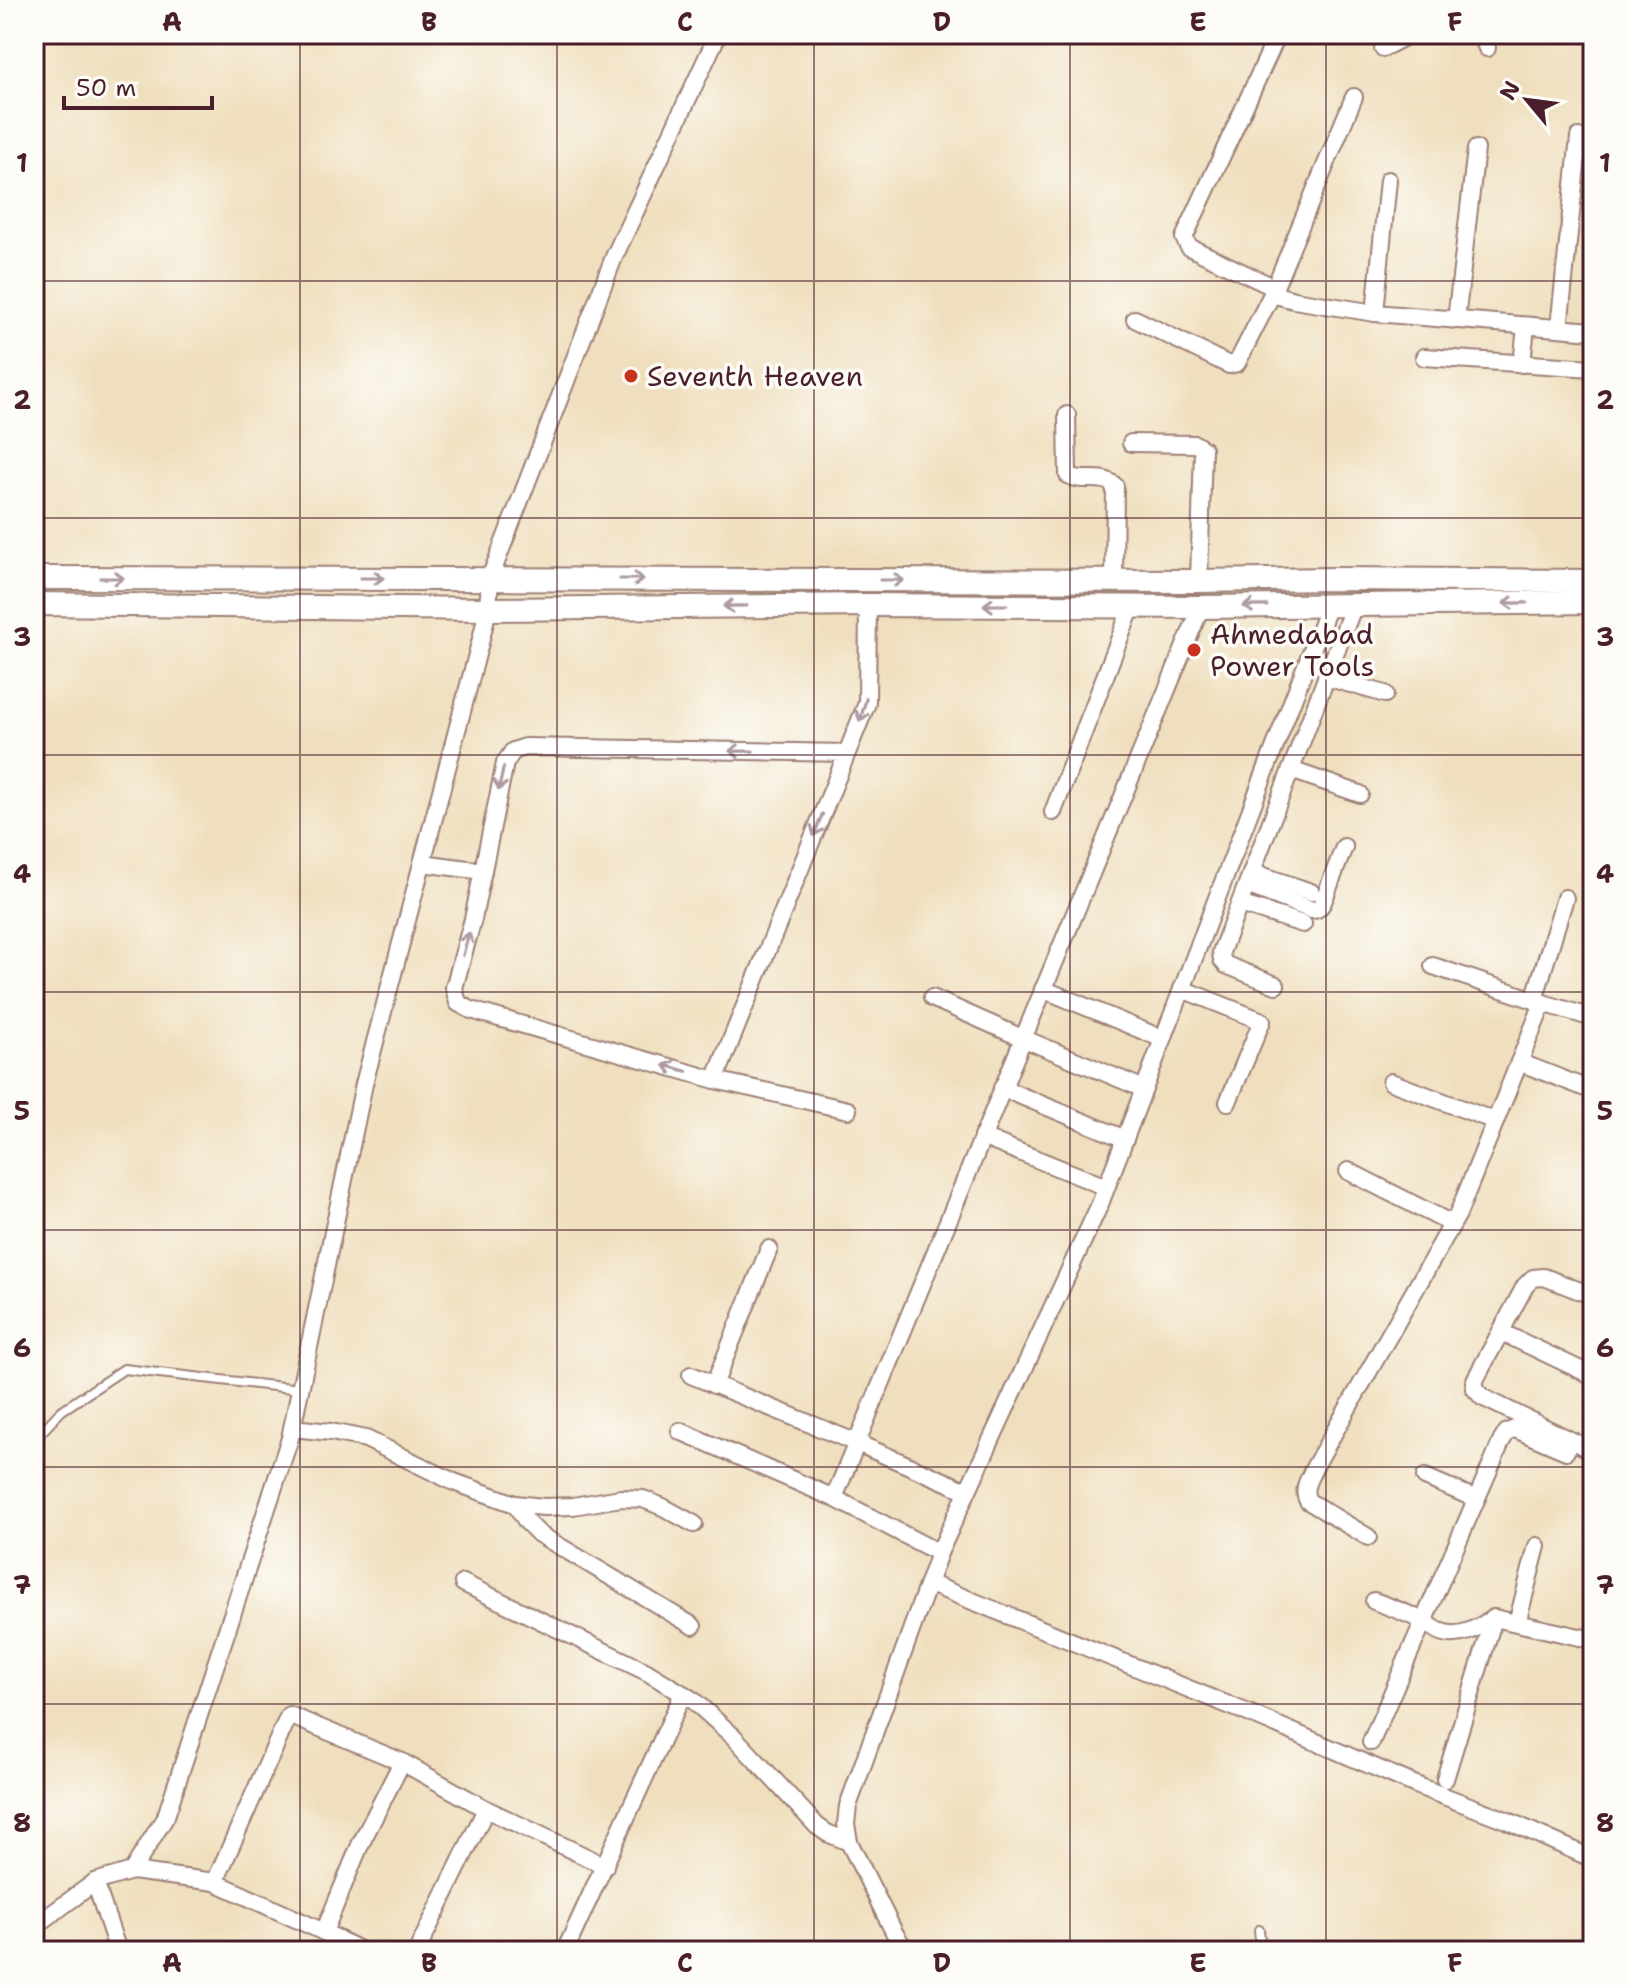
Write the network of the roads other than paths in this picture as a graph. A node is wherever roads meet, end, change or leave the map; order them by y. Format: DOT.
graph roads {
  1 [pos="718,34"];
  2 [pos="1278,34"];
  3 [pos="1410,34"];
  4 [pos="1383,48"];
  5 [pos="1354,97"];
  6 [pos="1579,137"];
  7 [pos="1476,149"];
  8 [pos="1388,180"];
  9 [pos="1274,291"];
  10 [pos="1375,313"];
  11 [pos="1135,319"];
  12 [pos="1456,320"];
  13 [pos="1526,326"];
  14 [pos="1559,328"];
  15 [pos="1593,331"];
  16 [pos="1424,357"];
  17 [pos="1522,364"];
  18 [pos="1593,368"];
  19 [pos="1067,415"];
  20 [pos="1131,443"];
  21 [pos="34,578"];
  22 [pos="490,578"];
  23 [pos="1114,581"];
  24 [pos="1199,581"];
  25 [pos="1593,581"];
  26 [pos="1593,602"];
  27 [pos="34,604"];
  28 [pos="868,605"];
  29 [pos="1329,605"];
  30 [pos="1354,605"];
  31 [pos="1132,606"];
  32 [pos="1201,607"];
  33 [pos="488,609"];
  34 [pos="1326,677"];
  35 [pos="1385,694"];
  36 [pos="847,753"];
  37 [pos="1291,770"];
  38 [pos="1360,794"];
  39 [pos="1053,812"];
  40 [pos="1344,847"];
  41 [pos="422,863"];
  42 [pos="483,871"];
  43 [pos="1249,879"];
  44 [pos="1311,892"];
  45 [pos="1565,898"];
  46 [pos="1240,904"];
  47 [pos="1303,924"];
  48 [pos="1433,966"];
  49 [pos="1276,985"];
  50 [pos="1043,989"];
  51 [pos="1182,989"];
  52 [pos="932,998"];
  53 [pos="1539,1002"];
  54 [pos="1593,1018"];
  55 [pos="1022,1038"];
  56 [pos="1163,1039"];
  57 [pos="1519,1062"];
  58 [pos="715,1080"];
  59 [pos="1391,1082"];
  60 [pos="1002,1088"];
  61 [pos="1144,1089"];
  62 [pos="1593,1091"];
  63 [pos="1228,1102"];
  64 [pos="848,1110"];
  65 [pos="1495,1121"];
  66 [pos="982,1137"];
  67 [pos="1125,1139"];
  68 [pos="1348,1171"];
  69 [pos="1106,1187"];
  70 [pos="1452,1224"];
  71 [pos="769,1249"];
  72 [pos="1593,1296"];
  73 [pos="1501,1332"];
  74 [pos="691,1375"];
  75 [pos="1593,1376"];
  76 [pos="714,1385"];
  77 [pos="300,1389"];
  78 [pos="292,1428"];
  79 [pos="680,1431"];
  80 [pos="34,1440"];
  81 [pos="857,1443"];
  82 [pos="1566,1451"];
  83 [pos="1593,1451"];
  84 [pos="1425,1477"];
  85 [pos="967,1491"];
  86 [pos="834,1498"];
  87 [pos="1476,1499"];
  88 [pos="515,1504"];
  89 [pos="694,1524"];
  90 [pos="1368,1537"];
  91 [pos="1537,1546"];
  92 [pos="939,1553"];
  93 [pos="463,1583"];
  94 [pos="928,1583"];
  95 [pos="1374,1601"];
  96 [pos="1494,1618"];
  97 [pos="1423,1621"];
  98 [pos="1517,1623"];
  99 [pos="693,1626"];
  100 [pos="1593,1640"];
  101 [pos="683,1694"];
  102 [pos="1371,1742"];
  103 [pos="402,1762"];
  104 [pos="1445,1779"];
  105 [pos="486,1809"];
  106 [pos="849,1842"];
  107 [pos="1593,1859"];
  108 [pos="605,1866"];
  109 [pos="132,1871"];
  110 [pos="95,1882"];
  111 [pos="215,1882"];
  112 [pos="34,1927"];
  113 [pos="1259,1930"];
  114 [pos="324,1932"];
  115 [pos="351,1949"];
  116 [pos="118,1951"];
  117 [pos="417,1951"];
  118 [pos="565,1951"];
  119 [pos="906,1951"];
  120 [pos="1261,1951"];
  1 -- 22 [label="street"];
  2 -- 9 [label="street"];
  3 -- 4 [label="street"];
  5 -- 9 [label="street"];
  6 -- 14 [label="street"];
  7 -- 12 [label="street"];
  8 -- 10 [label="street"];
  9 -- 10 [label="street"];
  9 -- 11 [label="street"];
  10 -- 12 [label="street"];
  12 -- 13 [label="street"];
  13 -- 14 [label="street"];
  13 -- 17 [label="street"];
  14 -- 15 [label="street"];
  16 -- 17 [label="street"];
  17 -- 18 [label="street"];
  19 -- 23 [label="street"];
  20 -- 24 [label="street"];
  21 -- 22 [label="street, one-way"];
  22 -- 23 [label="street, one-way"];
  22 -- 33 [label="street"];
  23 -- 24 [label="street"];
  24 -- 25 [label="street"];
  26 -- 30 [label="street, one-way"];
  27 -- 33 [label="street"];
  31 -- 28 [label="street, one-way"];
  28 -- 33 [label="street, one-way"];
  28 -- 36 [label="street, one-way"];
  29 -- 30 [label="street"];
  29 -- 32 [label="street, one-way"];
  29 -- 51 [label="street"];
  30 -- 34 [label="street"];
  31 -- 32 [label="street"];
  31 -- 39 [label="street"];
  32 -- 50 [label="street"];
  33 -- 41 [label="street"];
  34 -- 35 [label="street"];
  34 -- 37 [label="street"];
  36 -- 42 [label="street, one-way"];
  36 -- 58 [label="street, one-way"];
  37 -- 38 [label="street"];
  37 -- 43 [label="street"];
  40 -- 43 [label="street"];
  41 -- 42 [label="street"];
  41 -- 77 [label="street"];
  58 -- 42 [label="street, one-way"];
  43 -- 44 [label="street"];
  43 -- 46 [label="street"];
  45 -- 53 [label="street"];
  46 -- 47 [label="street"];
  46 -- 49 [label="street"];
  48 -- 53 [label="street"];
  50 -- 55 [label="street"];
  50 -- 56 [label="street"];
  51 -- 56 [label="street"];
  51 -- 63 [label="street"];
  52 -- 55 [label="street"];
  53 -- 54 [label="street"];
  53 -- 57 [label="street"];
  55 -- 60 [label="street"];
  55 -- 61 [label="street"];
  56 -- 61 [label="street"];
  57 -- 62 [label="street"];
  57 -- 65 [label="street"];
  58 -- 64 [label="street"];
  59 -- 65 [label="street"];
  60 -- 66 [label="street"];
  60 -- 67 [label="street"];
  61 -- 67 [label="street"];
  65 -- 70 [label="street"];
  66 -- 69 [label="street"];
  66 -- 81 [label="street"];
  67 -- 69 [label="street"];
  68 -- 70 [label="street"];
  69 -- 85 [label="street"];
  70 -- 90 [label="street"];
  71 -- 76 [label="street"];
  72 -- 73 [label="street"];
  73 -- 75 [label="street"];
  73 -- 83 [label="street"];
  74 -- 76 [label="street"];
  76 -- 81 [label="street"];
  77 -- 78 [label="street"];
  77 -- 80 [label="lane"];
  78 -- 88 [label="street"];
  78 -- 109 [label="street"];
  79 -- 86 [label="street"];
  81 -- 85 [label="street"];
  81 -- 86 [label="street"];
  82 -- 87 [label="street"];
  84 -- 87 [label="street"];
  85 -- 92 [label="street"];
  86 -- 92 [label="street"];
  87 -- 97 [label="street"];
  88 -- 89 [label="street"];
  88 -- 99 [label="street"];
  91 -- 98 [label="street"];
  92 -- 94 [label="street"];
  93 -- 101 [label="street"];
  94 -- 106 [label="street"];
  94 -- 107 [label="street"];
  95 -- 97 [label="street"];
  96 -- 97 [label="street"];
  96 -- 98 [label="street"];
  96 -- 104 [label="street"];
  97 -- 102 [label="street"];
  98 -- 100 [label="street"];
  101 -- 106 [label="street"];
  101 -- 108 [label="street"];
  103 -- 105 [label="street"];
  103 -- 111 [label="street"];
  103 -- 114 [label="street"];
  105 -- 108 [label="street"];
  105 -- 117 [label="street"];
  106 -- 119 [label="street"];
  108 -- 118 [label="street"];
  109 -- 110 [label="street"];
  109 -- 111 [label="street"];
  110 -- 112 [label="street"];
  110 -- 116 [label="street"];
  111 -- 114 [label="street"];
  113 -- 120 [label="lane"];
  114 -- 115 [label="street"];
}
